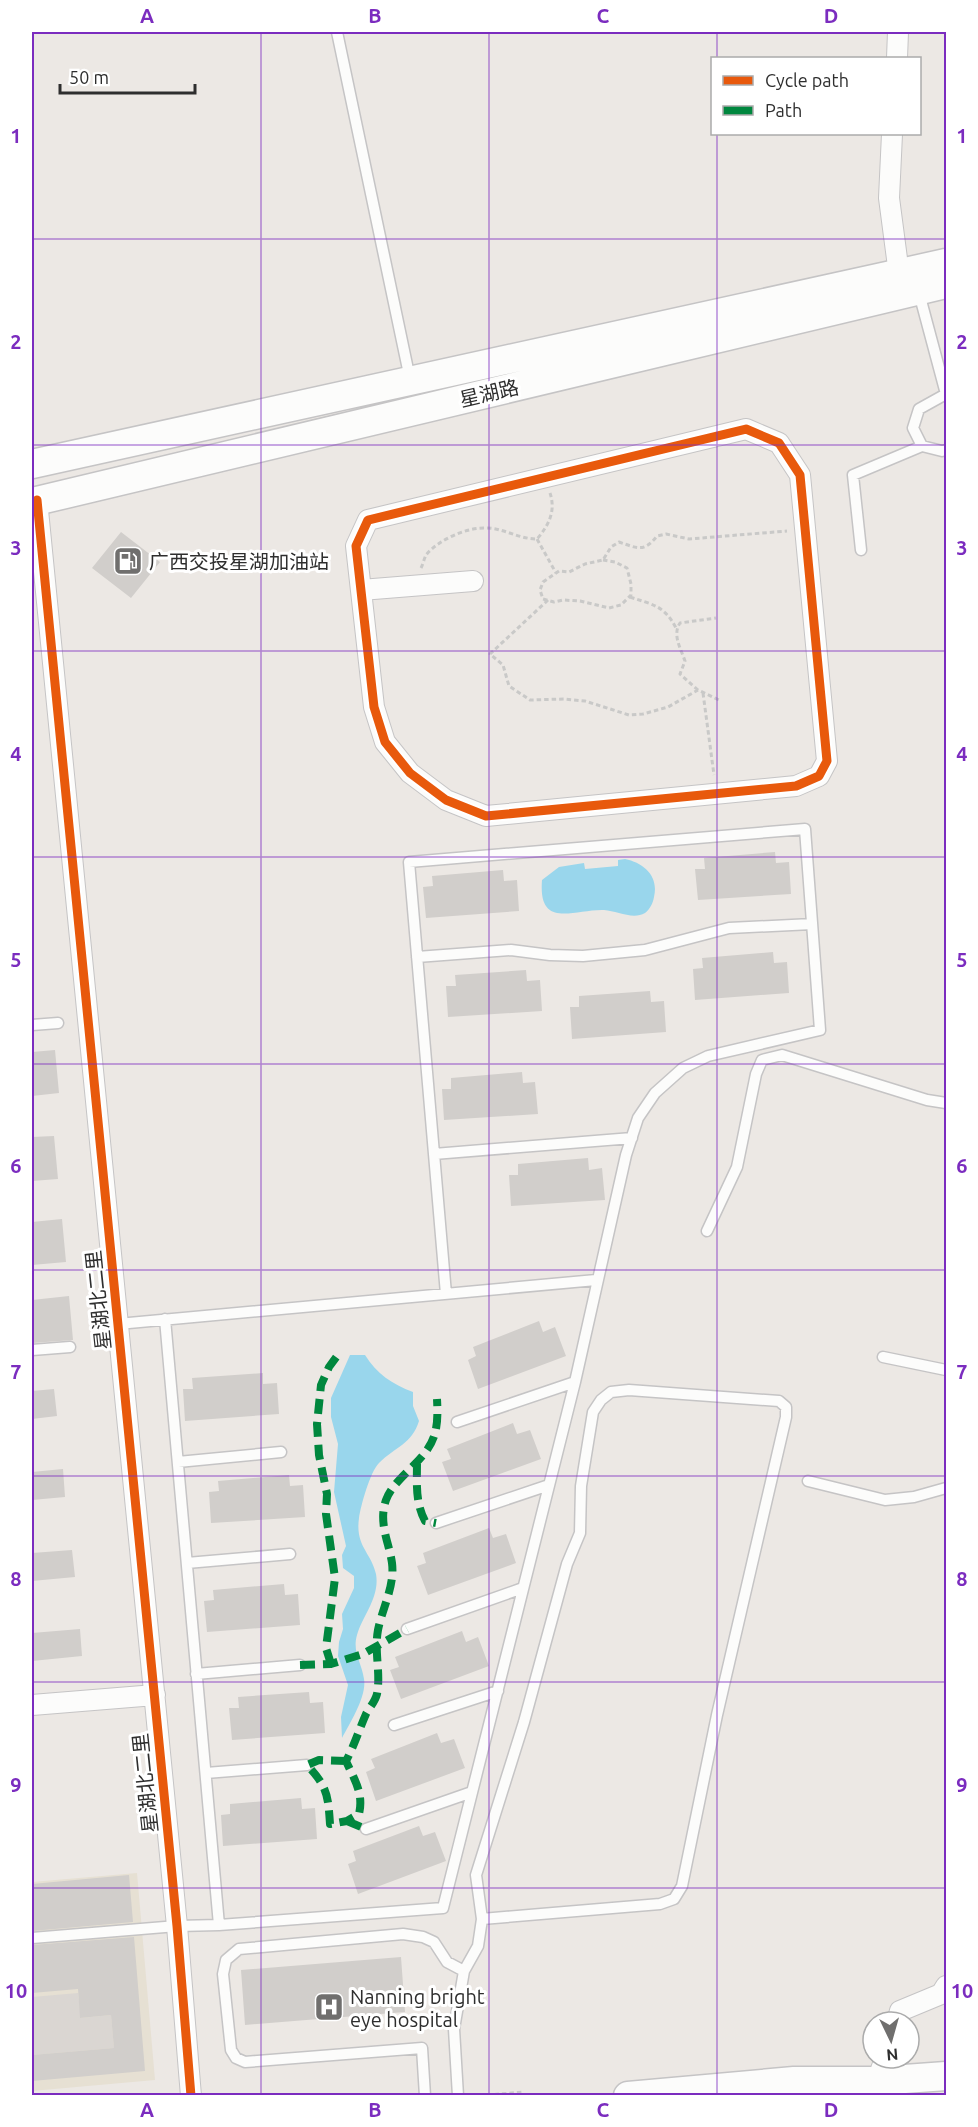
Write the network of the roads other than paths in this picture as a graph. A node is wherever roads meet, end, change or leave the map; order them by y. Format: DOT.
graph roads {
  1 [pos="337,32"];
  2 [pos="898,32"];
  3 [pos="897,57"];
  4 [pos="892,135"];
  5 [pos="946,263"];
  6 [pos="909,282"];
  7 [pos="946,284"];
  8 [pos="410,382"];
  9 [pos="946,394"];
  10 [pos="922,446"];
  11 [pos="946,450"];
  12 [pos="32,464"];
  13 [pos="34,501"];
  14 [pos="861,550"];
  15 [pos="473,580"];
  16 [pos="361,590"];
  17 [pos="812,924"];
  18 [pos="417,957"];
  19 [pos="58,1023"];
  20 [pos="32,1025"];
  21 [pos="946,1103"];
  22 [pos="632,1138"];
  23 [pos="434,1154"];
  24 [pos="707,1231"];
  25 [pos="596,1280"];
  26 [pos="447,1294"];
  27 [pos="165,1319"];
  28 [pos="118,1323"];
  29 [pos="70,1347"];
  30 [pos="32,1350"];
  31 [pos="883,1357"];
  32 [pos="946,1370"];
  33 [pos="575,1382"];
  34 [pos="457,1422"];
  35 [pos="281,1452"];
  36 [pos="178,1462"];
  37 [pos="808,1481"];
  38 [pos="549,1485"];
  39 [pos="946,1488"];
  40 [pos="436,1523"];
  41 [pos="290,1554"];
  42 [pos="187,1563"];
  43 [pos="523,1588"];
  44 [pos="407,1629"];
  45 [pos="300,1665"];
  46 [pos="196,1674"];
  47 [pos="498,1691"];
  48 [pos="155,1695"];
  49 [pos="32,1705"];
  50 [pos="394,1725"];
  51 [pos="307,1765"];
  52 [pos="206,1773"];
  53 [pos="472,1792"];
  54 [pos="366,1829"];
  55 [pos="482,1919"];
  56 [pos="219,1925"];
  57 [pos="177,1926"];
  58 [pos="32,1938"];
  59 [pos="464,1971"];
  60 [pos="946,1986"];
  61 [pos="902,2010"];
  62 [pos="881,2070"];
  63 [pos="946,2076"];
  64 [pos="191,2096"];
  65 [pos="425,2096"];
  66 [pos="458,2096"];
  67 [pos="628,2096"];
  1 -- 8 [label="lane"];
  2 -- 3 [label="street"];
  4 -- 6 [label="street"];
  5 -- 6 [label="main road, 星湖路"];
  6 -- 7 [label="main road, 星湖路"];
  6 -- 8 [label="main road, 星湖路"];
  6 -- 9 [label="lane"];
  6 -- 13 [label="main road, 星湖路"];
  8 -- 12 [label="main road, 星湖路"];
  9 -- 10 [label="lane"];
  10 -- 11 [label="lane"];
  10 -- 14 [label="lane"];
  13 -- 28 [label="street, 星湖北二里"];
  15 -- 16 [label="street"];
  16 -- 16 [label="street"];
  17 -- 18 [label="lane"];
  17 -- 18 [label="lane"];
  17 -- 22 [label="lane"];
  18 -- 23 [label="lane"];
  19 -- 20 [label="lane"];
  21 -- 24 [label="lane"];
  22 -- 23 [label="lane"];
  22 -- 25 [label="lane"];
  23 -- 26 [label="lane"];
  25 -- 26 [label="lane"];
  25 -- 33 [label="lane"];
  26 -- 27 [label="lane"];
  27 -- 28 [label="lane"];
  27 -- 36 [label="lane"];
  28 -- 48 [label="street, 星湖北二里"];
  29 -- 30 [label="lane"];
  31 -- 32 [label="lane"];
  33 -- 34 [label="lane"];
  33 -- 38 [label="lane"];
  35 -- 36 [label="lane"];
  36 -- 42 [label="lane"];
  37 -- 39 [label="lane"];
  38 -- 40 [label="lane"];
  38 -- 43 [label="lane"];
  41 -- 42 [label="lane"];
  42 -- 46 [label="lane"];
  43 -- 44 [label="lane"];
  43 -- 47 [label="lane"];
  45 -- 46 [label="lane"];
  46 -- 52 [label="lane"];
  47 -- 50 [label="lane"];
  47 -- 53 [label="lane"];
  48 -- 49 [label="street"];
  48 -- 57 [label="street, 星湖北二里"];
  51 -- 52 [label="lane"];
  52 -- 56 [label="lane"];
  53 -- 54 [label="lane"];
  53 -- 56 [label="lane"];
  55 -- 55 [label="lane"];
  55 -- 59 [label="lane"];
  56 -- 57 [label="lane"];
  57 -- 58 [label="lane"];
  57 -- 64 [label="street, 星湖北二里"];
  59 -- 65 [label="lane"];
  59 -- 66 [label="lane"];
  60 -- 61 [label="street"];
  62 -- 63 [label="main road"];
  62 -- 67 [label="main road"];
}
